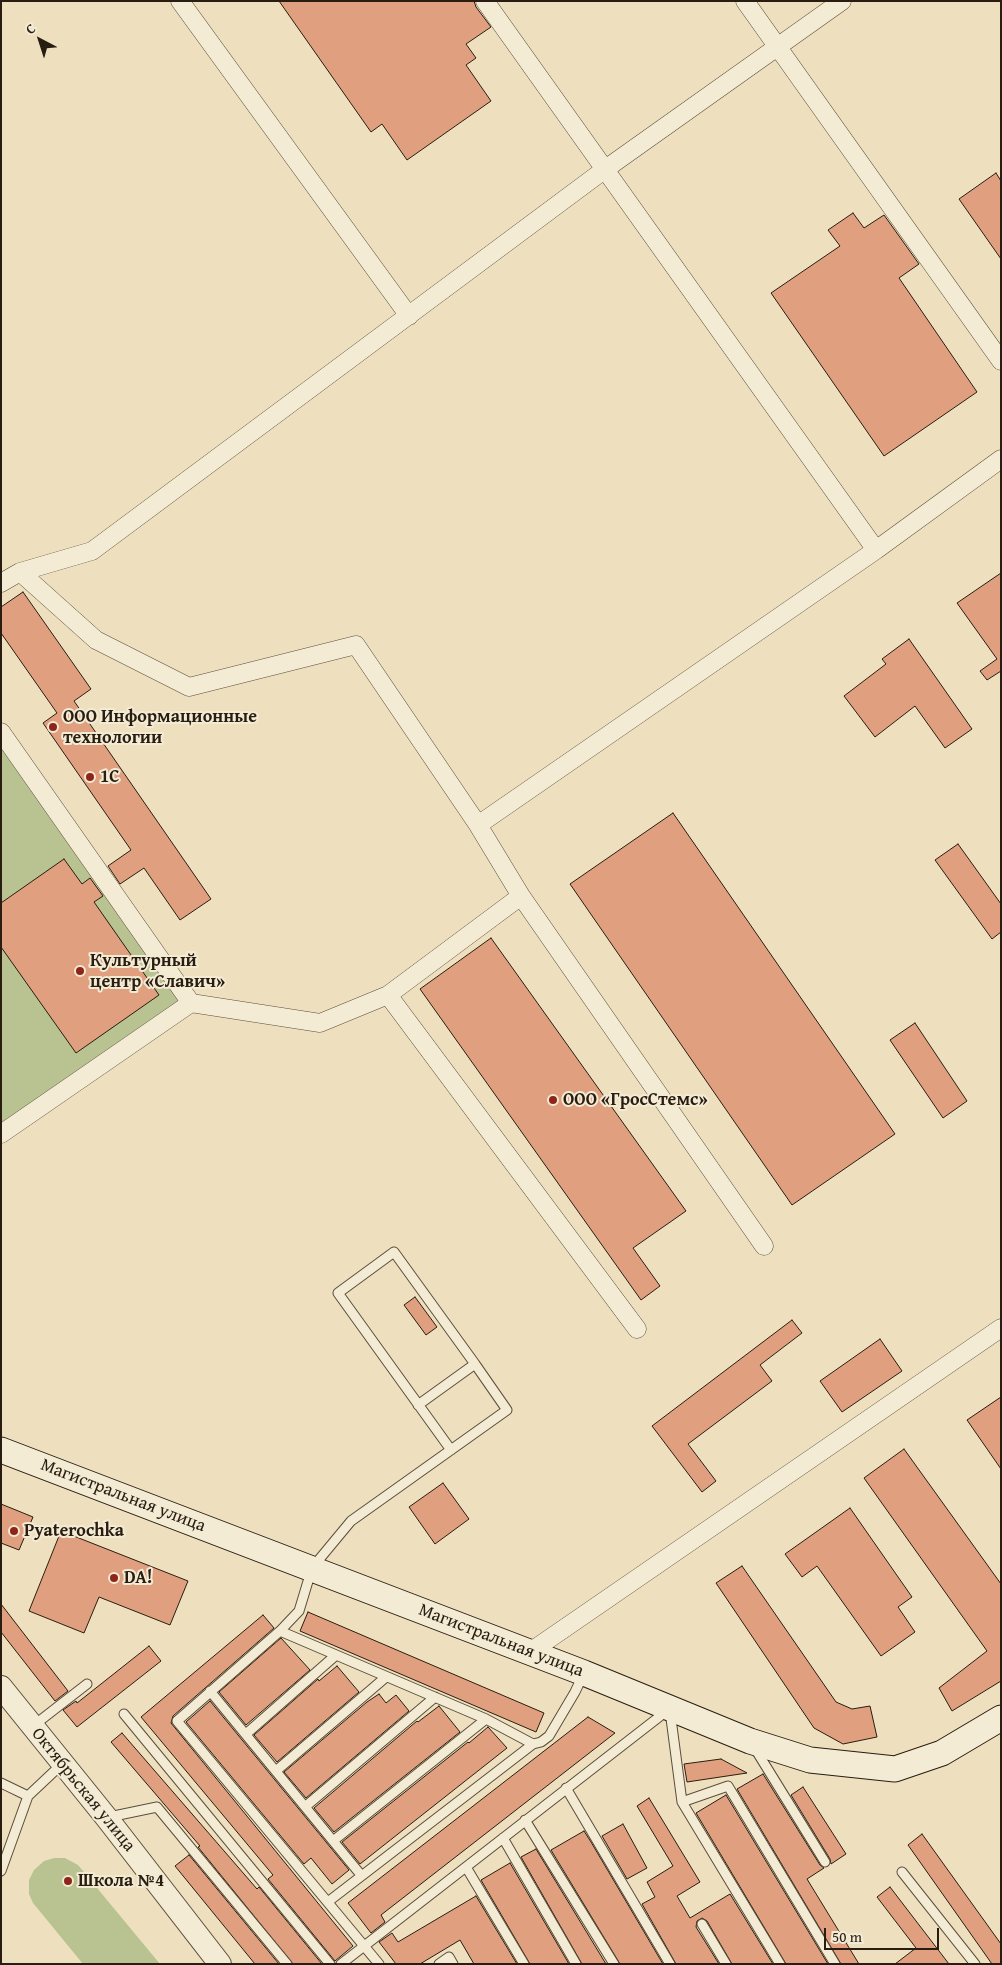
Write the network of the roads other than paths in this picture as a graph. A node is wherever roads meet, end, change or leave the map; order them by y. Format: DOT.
graph roads {
  1 [pos="180,1"];
  2 [pos="485,1"];
  3 [pos="745,1"];
  4 [pos="842,1"];
  5 [pos="778,48"];
  6 [pos="604,170"];
  7 [pos="409,316"];
  8 [pos="1001,361"];
  9 [pos="1001,459"];
  10 [pos="876,550"];
  11 [pos="20,572"];
  12 [pos="1,583"];
  13 [pos="1,732"];
  14 [pos="478,825"];
  15 [pos="521,896"];
  16 [pos="388,995"];
  17 [pos="191,1003"];
  18 [pos="2,1132"];
  19 [pos="764,1246"];
  20 [pos="1001,1328"];
  21 [pos="637,1329"];
  22 [pos="475,1364"];
  23 [pos="418,1405"];
  24 [pos="1,1450"];
  25 [pos="451,1450"];
  26 [pos="312,1568"];
  27 [pos="280,1631"];
  28 [pos="530,1652"];
  29 [pos="336,1655"];
  30 [pos="584,1673"];
  31 [pos="386,1677"];
  32 [pos="87,1684"];
  33 [pos="1,1687"];
  34 [pos="210,1691"];
  35 [pos="435,1697"];
  36 [pos="670,1708"];
  37 [pos="124,1714"];
  38 [pos="1001,1718"];
  39 [pos="486,1719"];
  40 [pos="32,1726"];
  41 [pos="246,1734"];
  42 [pos="750,1740"];
  43 [pos="533,1744"];
  44 [pos="62,1764"];
  45 [pos="277,1770"];
  46 [pos="1,1783"];
  47 [pos="566,1788"];
  48 [pos="28,1796"];
  49 [pos="682,1802"];
  50 [pos="306,1806"];
  51 [pos="106,1817"];
  52 [pos="526,1820"];
  53 [pos="503,1838"];
  54 [pos="333,1841"];
  55 [pos="826,1862"];
  56 [pos="466,1867"];
  57 [pos="1,1871"];
  58 [pos="902,1872"];
  59 [pos="362,1875"];
  60 [pos="329,1901"];
  61 [pos="702,1924"];
  62 [pos="364,1945"];
  63 [pos="220,1964"];
  64 [pos="287,1964"];
  65 [pos="330,1964"];
  66 [pos="341,1964"];
  67 [pos="379,1964"];
  68 [pos="439,1964"];
  69 [pos="453,1964"];
  70 [pos="524,1964"];
  71 [pos="576,1964"];
  72 [pos="614,1964"];
  73 [pos="670,1964"];
  74 [pos="726,1964"];
  75 [pos="780,1964"];
  76 [pos="834,1964"];
  77 [pos="975,1964"];
  1 -- 7 [label="street"];
  2 -- 6 [label="street"];
  3 -- 5 [label="street"];
  4 -- 5 [label="street"];
  5 -- 6 [label="street"];
  5 -- 8 [label="street"];
  6 -- 7 [label="street"];
  6 -- 10 [label="street"];
  7 -- 11 [label="street"];
  9 -- 10 [label="street"];
  10 -- 14 [label="street"];
  11 -- 12 [label="street"];
  11 -- 14 [label="street"];
  13 -- 17 [label="street"];
  14 -- 15 [label="street"];
  15 -- 16 [label="street"];
  15 -- 19 [label="street"];
  16 -- 17 [label="street"];
  16 -- 21 [label="street"];
  17 -- 18 [label="street"];
  20 -- 28 [label="street"];
  22 -- 23 [label="lane"];
  22 -- 23 [label="lane"];
  22 -- 25 [label="lane"];
  23 -- 25 [label="lane"];
  24 -- 26 [label="main road, Магистральная улица"];
  25 -- 26 [label="lane"];
  26 -- 27 [label="lane"];
  26 -- 28 [label="main road, Магистральная улица"];
  27 -- 29 [label="lane"];
  27 -- 34 [label="lane"];
  28 -- 30 [label="main road, Магистральная улица"];
  29 -- 31 [label="lane"];
  29 -- 41 [label="lane"];
  30 -- 36 [label="main road, Магистральная улица"];
  30 -- 43 [label="lane"];
  31 -- 35 [label="lane"];
  31 -- 45 [label="lane"];
  32 -- 40 [label="lane"];
  33 -- 40 [label="street, Октябрьская улица"];
  34 -- 41 [label="lane"];
  34 -- 60 [label="lane"];
  35 -- 39 [label="lane"];
  35 -- 50 [label="lane"];
  36 -- 42 [label="main road, Магистральная улица"];
  36 -- 47 [label="lane"];
  36 -- 49 [label="lane"];
  37 -- 65 [label="lane"];
  38 -- 42 [label="main road, Магистральная улица"];
  39 -- 43 [label="lane"];
  39 -- 54 [label="lane"];
  40 -- 44 [label="street, Октябрьская улица"];
  41 -- 45 [label="lane"];
  42 -- 55 [label="lane"];
  43 -- 59 [label="lane"];
  44 -- 48 [label="lane"];
  44 -- 51 [label="street, Октябрьская улица"];
  45 -- 50 [label="lane"];
  46 -- 48 [label="lane"];
  47 -- 52 [label="lane"];
  47 -- 73 [label="lane"];
  48 -- 57 [label="lane"];
  49 -- 75 [label="lane"];
  49 -- 76 [label="lane"];
  50 -- 54 [label="lane"];
  51 -- 63 [label="street, Октябрьская улица"];
  51 -- 64 [label="lane"];
  52 -- 53 [label="lane"];
  52 -- 72 [label="lane"];
  53 -- 56 [label="lane"];
  53 -- 71 [label="lane"];
  54 -- 59 [label="lane"];
  56 -- 62 [label="lane"];
  56 -- 70 [label="lane"];
  58 -- 77 [label="lane"];
  59 -- 60 [label="lane"];
  60 -- 62 [label="lane"];
  61 -- 74 [label="lane"];
  62 -- 66 [label="lane"];
  62 -- 67 [label="lane"];
  68 -- 69 [label="lane"];
}
